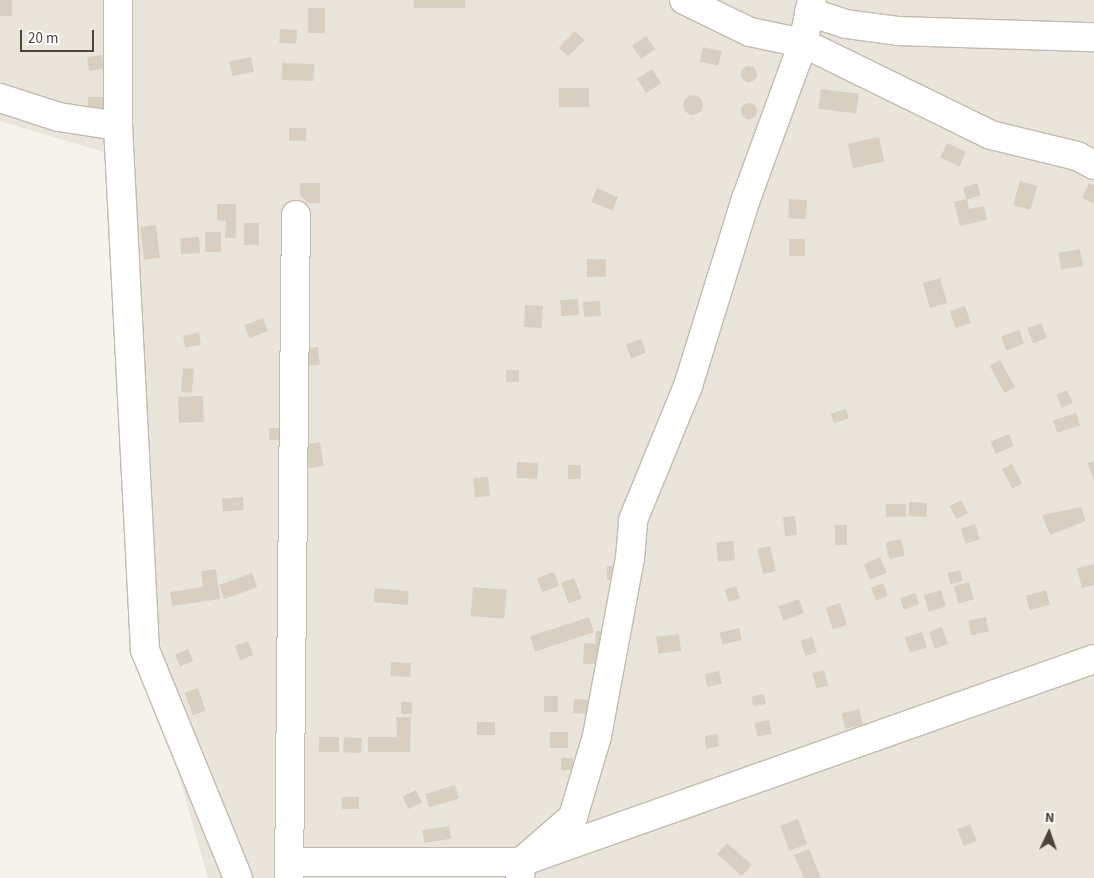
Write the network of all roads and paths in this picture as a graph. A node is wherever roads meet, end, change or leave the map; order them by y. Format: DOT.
graph roads {
  1 [pos="118,0"];
  2 [pos="684,0"];
  3 [pos="810,6"];
  4 [pos="1094,37"];
  5 [pos="802,43"];
  6 [pos="0,98"];
  7 [pos="118,126"];
  8 [pos="1094,165"];
  9 [pos="296,215"];
  10 [pos="1094,659"];
  11 [pos="289,870"];
  12 [pos="521,870"];
  13 [pos="238,878"];
  1 -- 7 [label="street"];
  2 -- 5 [label="street"];
  3 -- 4 [label="street"];
  3 -- 5 [label="street"];
  5 -- 8 [label="street"];
  5 -- 12 [label="street"];
  6 -- 7 [label="street"];
  7 -- 13 [label="street"];
  9 -- 11 [label="street"];
  10 -- 12 [label="street"];
  11 -- 12 [label="street"];
}
